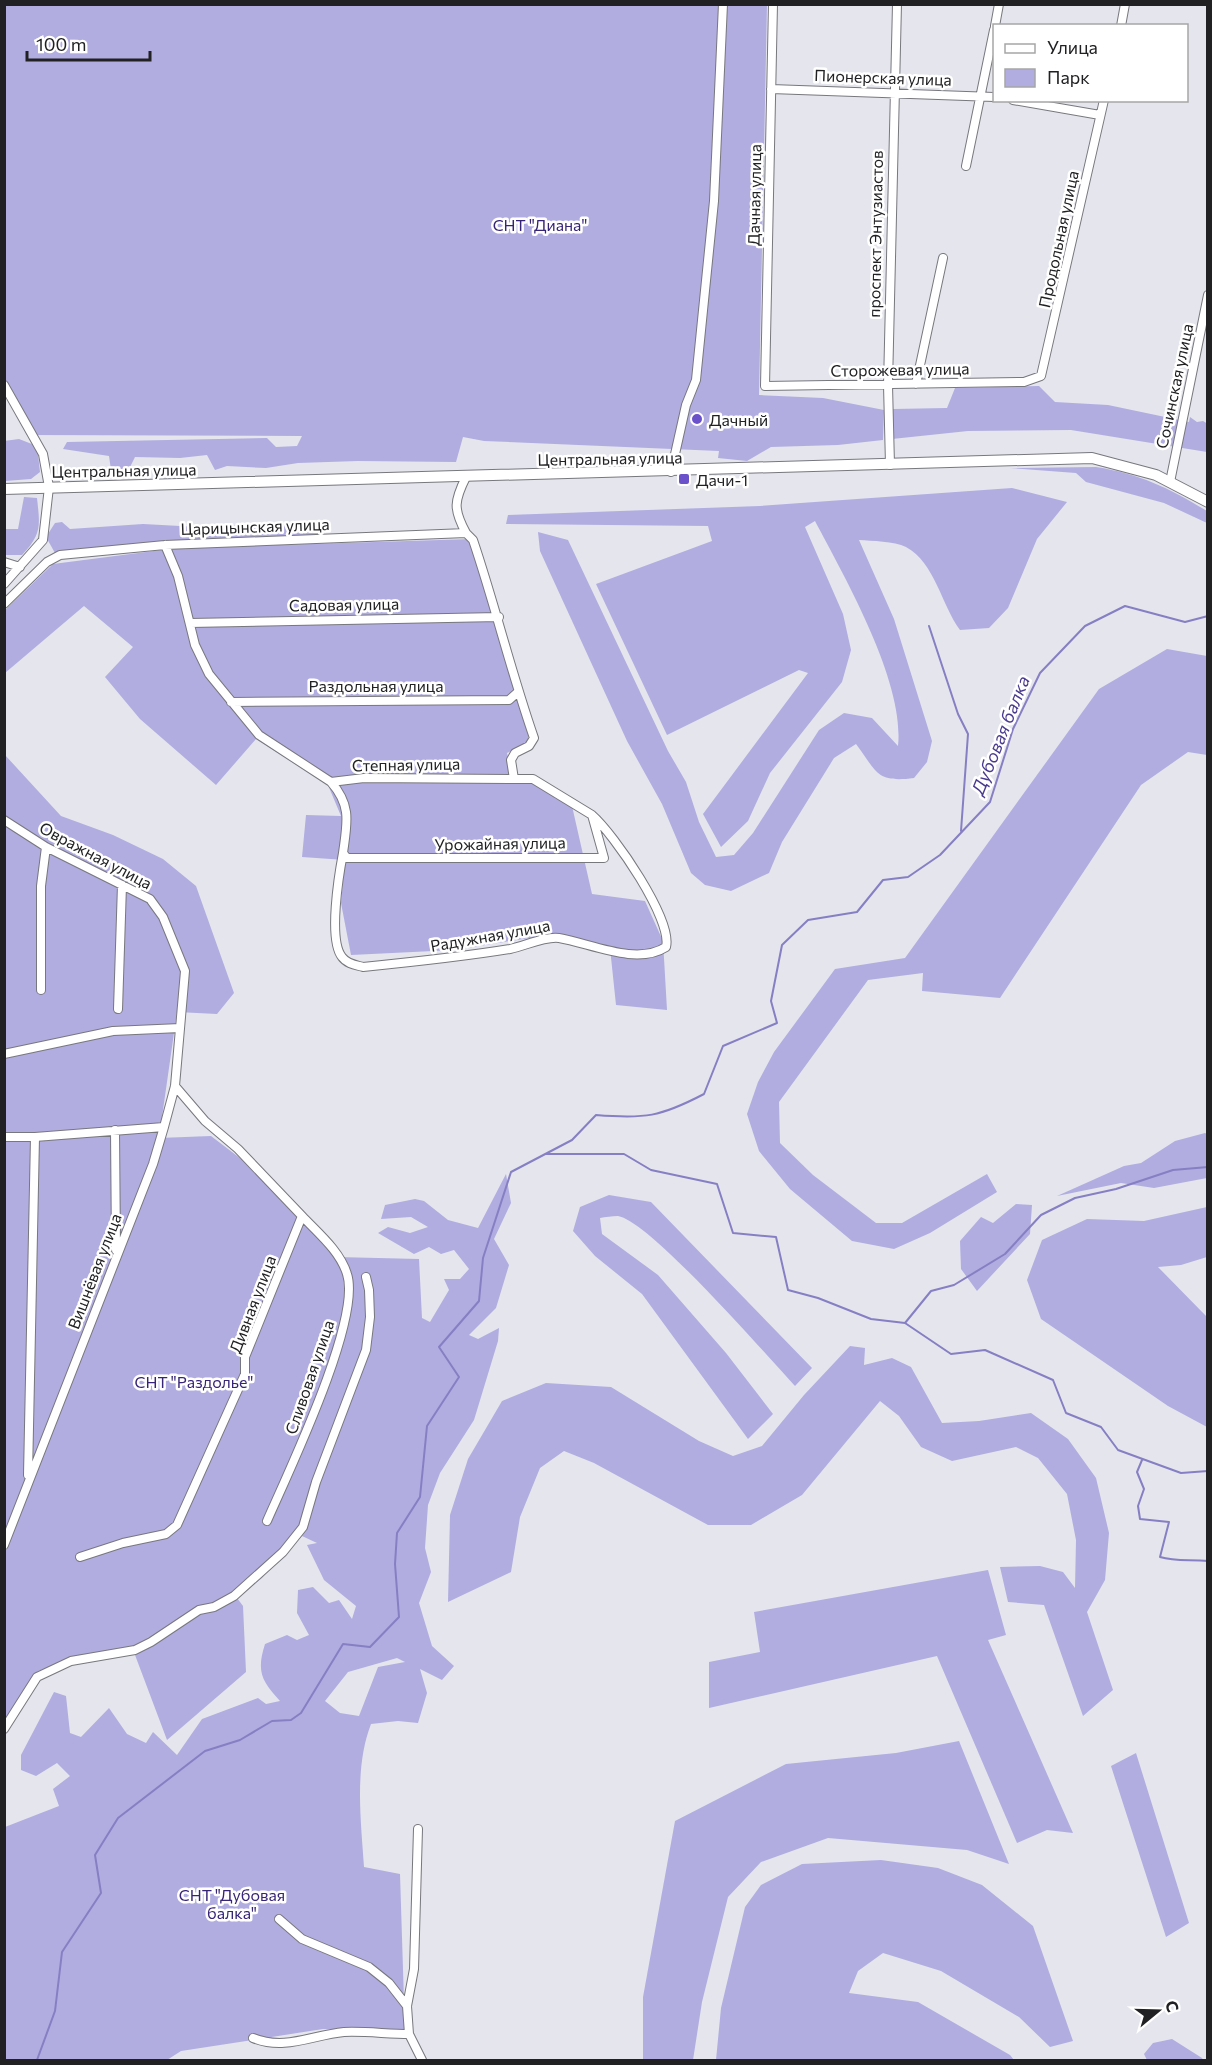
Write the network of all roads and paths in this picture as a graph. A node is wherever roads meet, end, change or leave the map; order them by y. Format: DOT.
graph roads {
  1 [pos="723,4"];
  2 [pos="773,4"];
  3 [pos="897,4"];
  4 [pos="999,4"];
  5 [pos="1125,4"];
  6 [pos="995,24"];
  7 [pos="1121,24"];
  8 [pos="993,35"];
  9 [pos="771,89"];
  10 [pos="893,92"];
  11 [pos="982,95"];
  12 [pos="993,97"];
  13 [pos="1025,102"];
  14 [pos="1103,102"];
  15 [pos="1100,115"];
  16 [pos="966,166"];
  17 [pos="943,258"];
  18 [pos="1208,295"];
  19 [pos="1035,380"];
  20 [pos="916,384"];
  21 [pos="888,385"];
  22 [pos="4,386"];
  23 [pos="765,386"];
  24 [pos="890,465"];
  25 [pos="671,472"];
  26 [pos="466,477"];
  27 [pos="1170,482"];
  28 [pos="50,487"];
  29 [pos="4,489"];
  30 [pos="1208,502"];
  31 [pos="466,533"];
  32 [pos="165,545"];
  33 [pos="4,562"];
  34 [pos="20,567"];
  35 [pos="4,585"];
  36 [pos="4,604"];
  37 [pos="499,617"];
  38 [pos="189,623"];
  39 [pos="518,692"];
  40 [pos="231,702"];
  41 [pos="514,778"];
  42 [pos="331,783"];
  43 [pos="592,815"];
  44 [pos="4,820"];
  45 [pos="46,847"];
  46 [pos="343,853"];
  47 [pos="122,885"];
  48 [pos="41,990"];
  49 [pos="118,1009"];
  50 [pos="180,1028"];
  51 [pos="4,1054"];
  52 [pos="175,1086"];
  53 [pos="164,1127"];
  54 [pos="116,1130"];
  55 [pos="4,1137"];
  56 [pos="35,1137"];
  57 [pos="303,1216"];
  58 [pos="117,1253"];
  59 [pos="366,1277"];
  60 [pos="28,1481"];
  61 [pos="267,1521"];
  62 [pos="4,1545"];
  63 [pos="80,1557"];
  64 [pos="4,1729"];
  65 [pos="418,1829"];
  66 [pos="279,1919"];
  67 [pos="407,2006"];
  68 [pos="409,2034"];
  69 [pos="253,2038"];
  70 [pos="422,2061"];
  1 -- 25 [label="street"];
  2 -- 9 [label="street, Дачная улица"];
  3 -- 10 [label="street, проспект Энтузиастов"];
  4 -- 6 [label="street"];
  5 -- 7 [label="street"];
  8 -- 11 [label="street"];
  9 -- 10 [label="street, Пионерская улица"];
  9 -- 23 [label="street, Дачная улица"];
  10 -- 11 [label="street, Пионерская улица"];
  10 -- 21 [label="street, проспект Энтузиастов"];
  11 -- 12 [label="street, Пионерская улица"];
  11 -- 16 [label="street"];
  13 -- 15 [label="street"];
  14 -- 15 [label="street, Продольная улица"];
  15 -- 19 [label="street, Продольная улица"];
  17 -- 20 [label="street"];
  18 -- 27 [label="street, Сочинская улица"];
  19 -- 20 [label="street, Сторожевая улица"];
  20 -- 21 [label="street, Сторожевая улица"];
  21 -- 23 [label="street, Сторожевая улица"];
  21 -- 24 [label="street, проспект Энтузиастов"];
  22 -- 28 [label="street"];
  24 -- 25 [label="street, Центральная улица"];
  24 -- 27 [label="street, Центральная улица"];
  25 -- 26 [label="street, Центральная улица"];
  26 -- 28 [label="street, Центральная улица"];
  26 -- 31 [label="street"];
  27 -- 30 [label="street, Центральная улица"];
  28 -- 29 [label="street, Центральная улица"];
  28 -- 34 [label="street"];
  31 -- 32 [label="street, Царицынская улица"];
  31 -- 37 [label="street"];
  32 -- 36 [label="street, Царицынская улица"];
  32 -- 38 [label="street, Степная улица"];
  33 -- 34 [label="street"];
  34 -- 35 [label="street"];
  37 -- 38 [label="street, Садовая улица"];
  37 -- 39 [label="street"];
  38 -- 40 [label="street, Степная улица"];
  39 -- 40 [label="street, Раздольная улица"];
  39 -- 41 [label="street"];
  40 -- 42 [label="street, Степная улица"];
  41 -- 42 [label="street, Степная улица"];
  41 -- 43 [label="street"];
  42 -- 46 [label="street"];
  43 -- 46 [label="street, Урожайная улица"];
  43 -- 46 [label="street, Радужная улица"];
  44 -- 45 [label="street, Овражная улица"];
  45 -- 47 [label="street, Овражная улица"];
  45 -- 48 [label="street"];
  47 -- 49 [label="street"];
  47 -- 50 [label="street, Овражная улица"];
  50 -- 51 [label="street"];
  50 -- 52 [label="street, Овражная улица"];
  52 -- 53 [label="street, Вишнёвая улица"];
  52 -- 57 [label="street"];
  53 -- 54 [label="street"];
  53 -- 58 [label="street, Вишнёвая улица"];
  54 -- 56 [label="street"];
  54 -- 58 [label="street"];
  55 -- 56 [label="street"];
  56 -- 60 [label="street"];
  57 -- 61 [label="street, Сливовая улица"];
  57 -- 63 [label="street, Дивная улица"];
  58 -- 60 [label="street, Вишнёвая улица"];
  59 -- 64 [label="street"];
  60 -- 62 [label="street, Вишнёвая улица"];
  65 -- 67 [label="street"];
  66 -- 67 [label="street"];
  67 -- 68 [label="street"];
  68 -- 69 [label="street"];
  68 -- 70 [label="street"];
}
